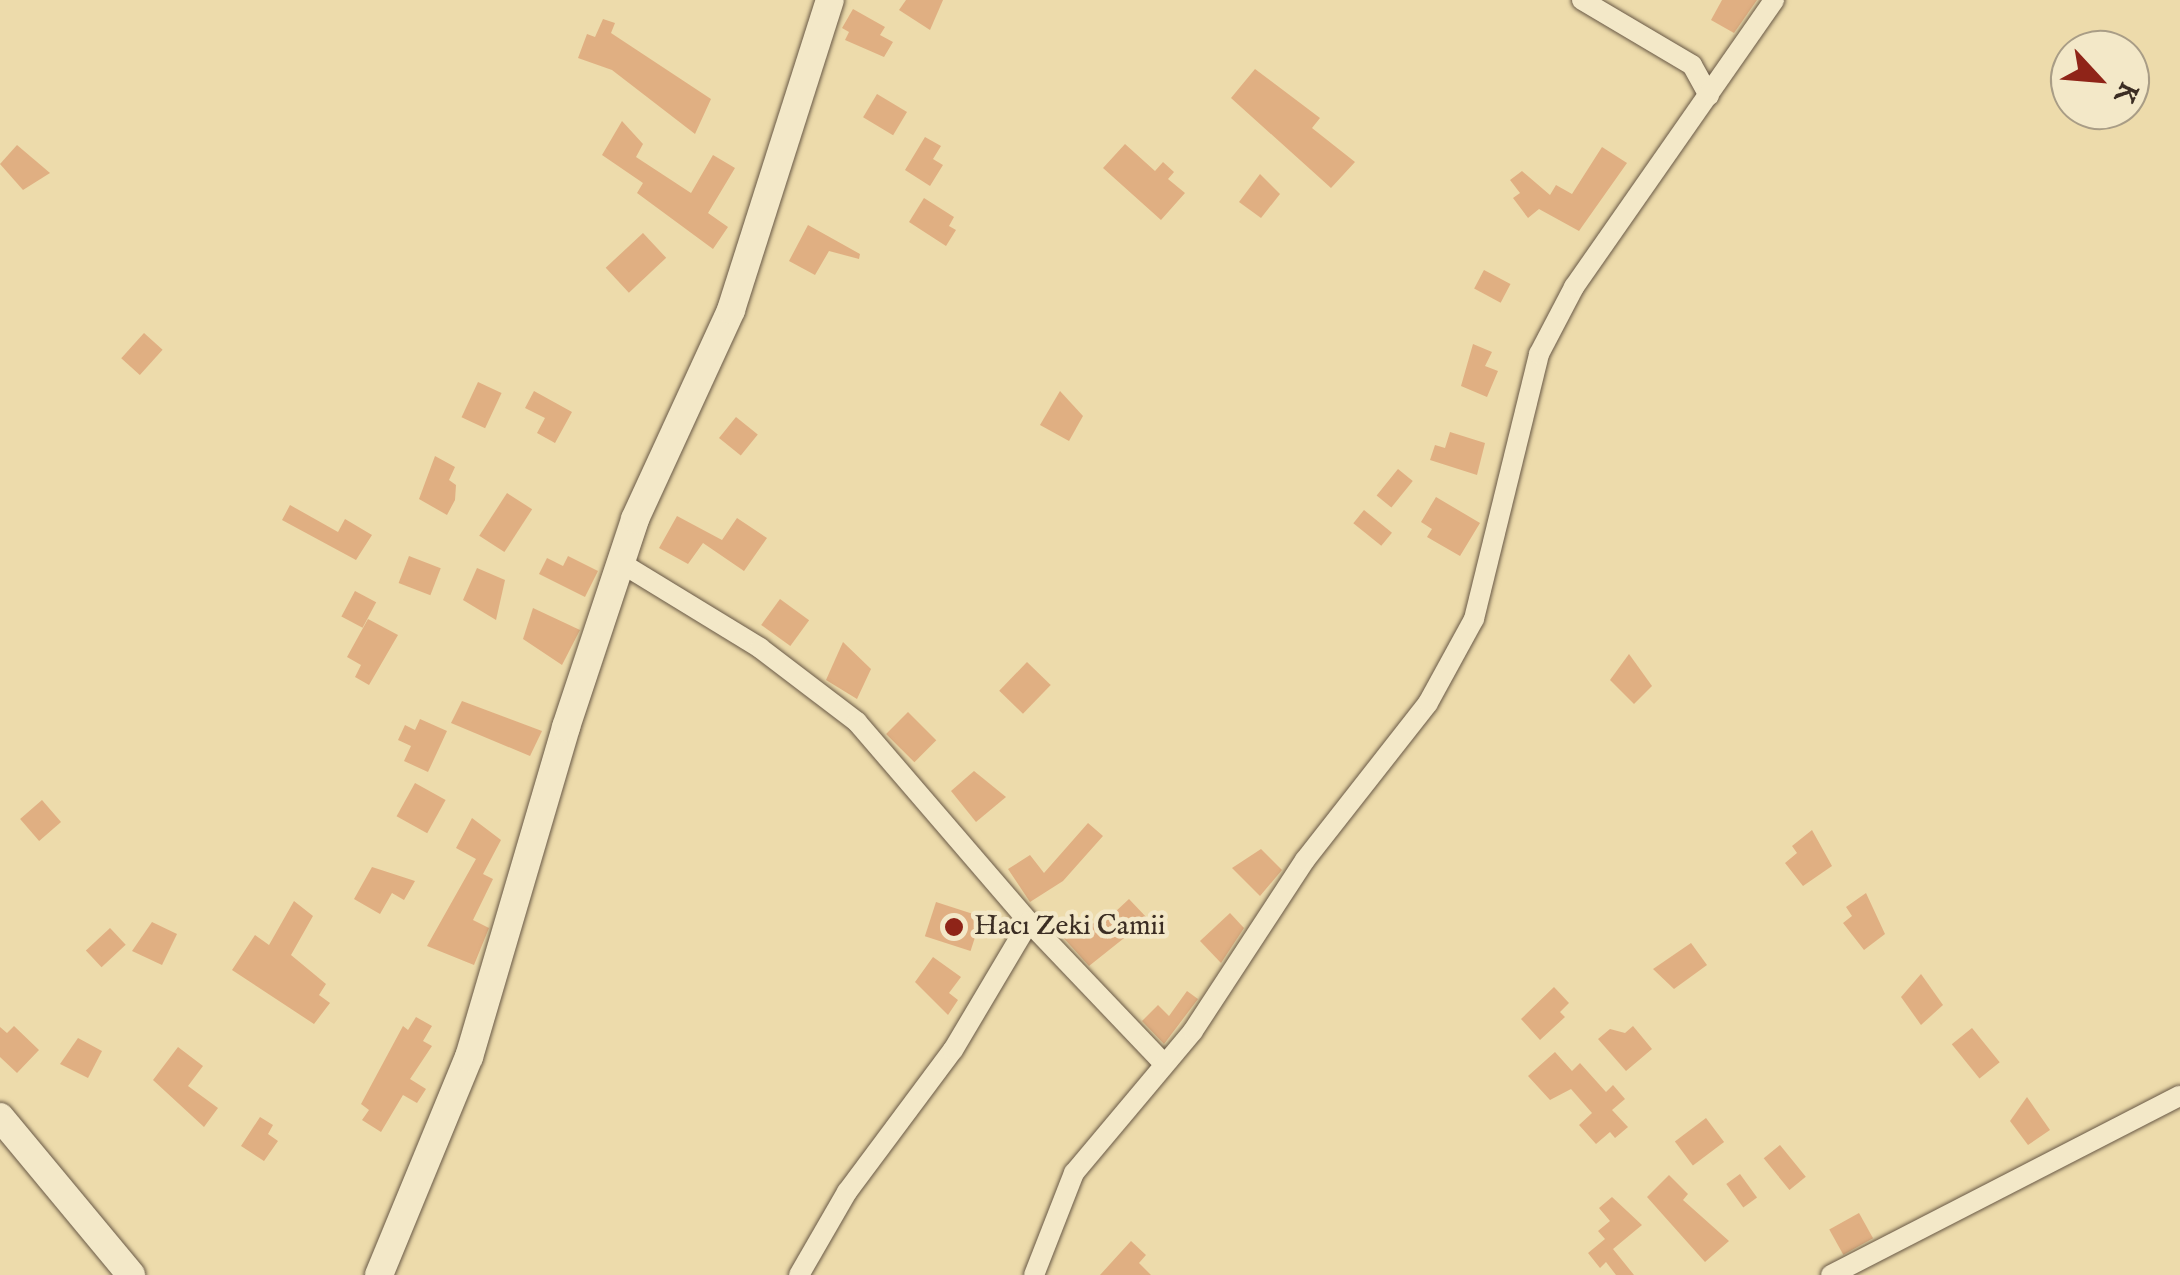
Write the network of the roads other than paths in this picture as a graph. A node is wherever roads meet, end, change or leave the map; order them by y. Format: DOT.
graph roads {
  1 [pos="830,0"];
  2 [pos="1582,0"];
  3 [pos="1774,0"];
  4 [pos="1709,96"];
  5 [pos="620,563"];
  6 [pos="1029,922"];
  7 [pos="1164,1064"];
  8 [pos="2180,1096"];
  9 [pos="0,1117"];
  10 [pos="131,1275"];
  11 [pos="379,1275"];
  12 [pos="799,1275"];
  13 [pos="1034,1275"];
  14 [pos="1831,1275"];
  1 -- 5 [label="street"];
  2 -- 4 [label="street"];
  3 -- 4 [label="street"];
  4 -- 7 [label="street"];
  5 -- 6 [label="street"];
  5 -- 11 [label="street"];
  6 -- 7 [label="street"];
  6 -- 12 [label="street"];
  7 -- 13 [label="street"];
  8 -- 14 [label="street"];
  9 -- 10 [label="street"];
}
